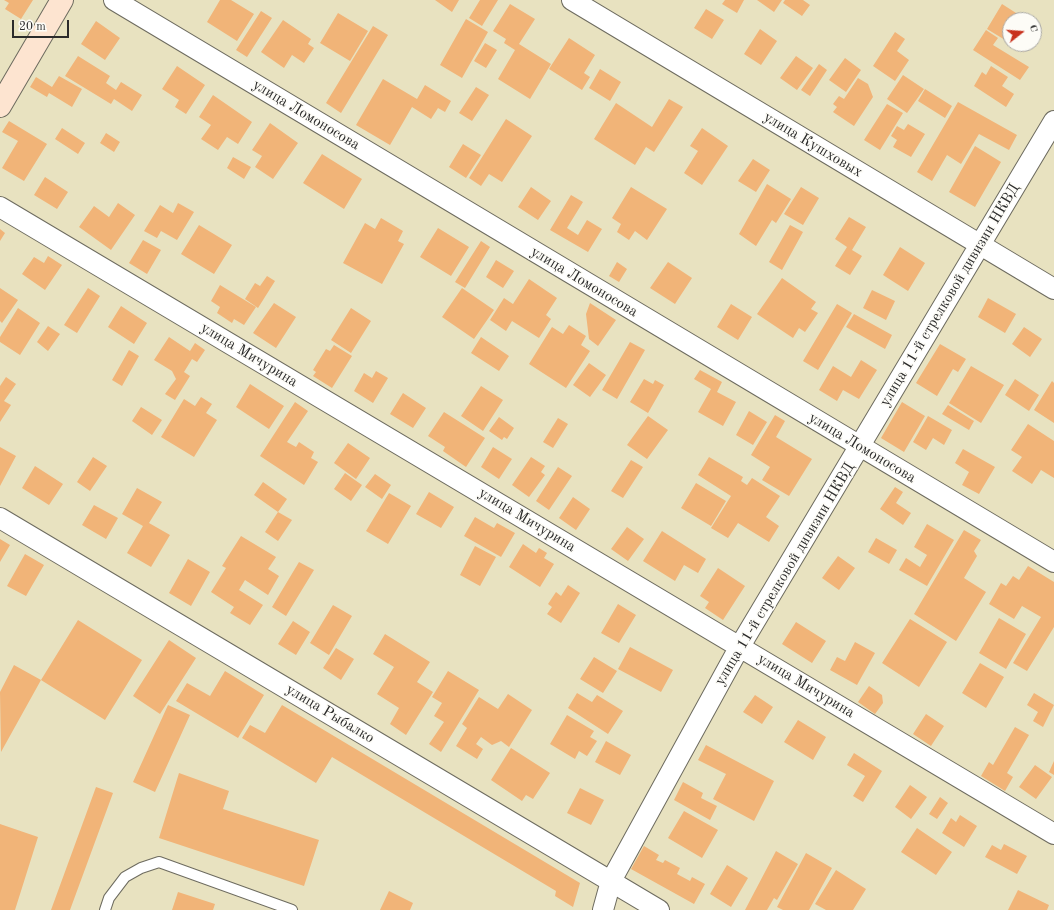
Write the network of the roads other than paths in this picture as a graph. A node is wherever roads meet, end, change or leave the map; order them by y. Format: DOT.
graph roads {
  1 [pos="62,0"];
  2 [pos="114,0"];
  3 [pos="572,0"];
  4 [pos="0,106"];
  5 [pos="1054,121"];
  6 [pos="0,207"];
  7 [pos="979,245"];
  8 [pos="1054,289"];
  9 [pos="860,447"];
  10 [pos="0,518"];
  11 [pos="1054,562"];
  12 [pos="740,646"];
  13 [pos="1054,834"];
  14 [pos="611,881"];
  15 [pos="105,910"];
  16 [pos="292,910"];
  17 [pos="603,910"];
  18 [pos="659,910"];
  1 -- 4 [label="street"];
  2 -- 9 [label="street, улица Ломоносова"];
  3 -- 7 [label="street, улица Кушховых"];
  5 -- 7 [label="street, улица 11-й стрелковой дивизии НКВД"];
  6 -- 12 [label="street, улица Мичурина"];
  7 -- 8 [label="street, улица Кушховых"];
  7 -- 9 [label="street, улица 11-й стрелковой дивизии НКВД"];
  9 -- 11 [label="street, улица Ломоносова"];
  9 -- 12 [label="street, улица 11-й стрелковой дивизии НКВД"];
  10 -- 14 [label="street, улица Рыбалко"];
  12 -- 13 [label="street, улица Мичурина"];
  12 -- 14 [label="street, улица 11-й стрелковой дивизии НКВД"];
  14 -- 17 [label="street, улица 11-й стрелковой дивизии НКВД"];
  14 -- 18 [label="street, улица Рыбалко"];
  15 -- 16 [label="lane"];
}
